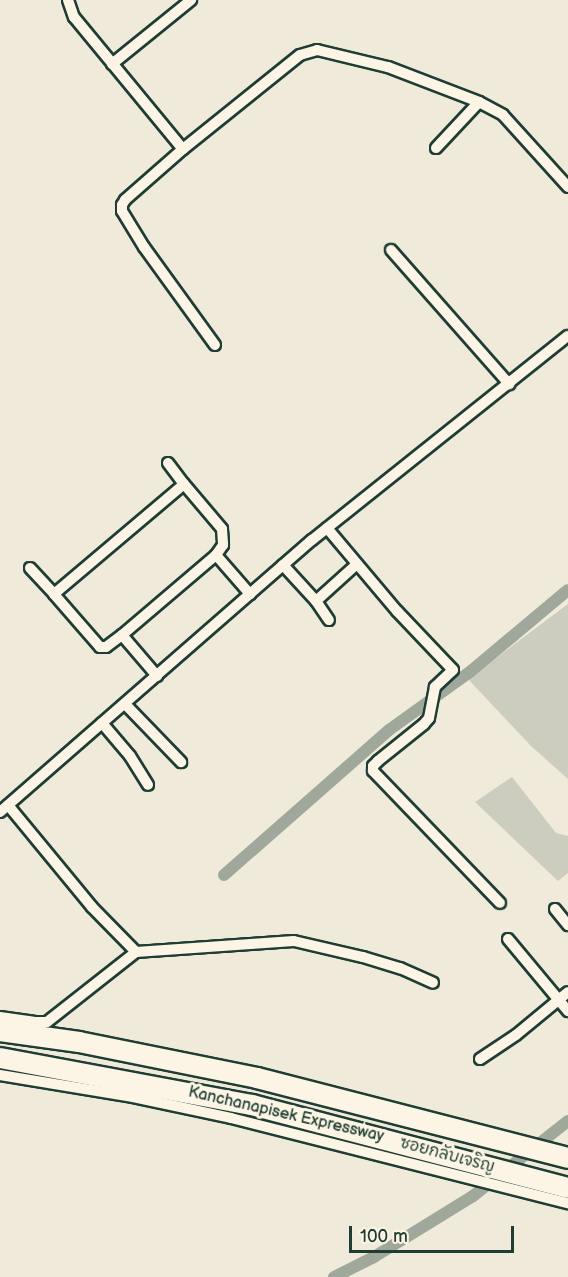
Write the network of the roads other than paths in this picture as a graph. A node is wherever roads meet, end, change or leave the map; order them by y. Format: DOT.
graph roads {
  1 [pos="68,0"];
  2 [pos="191,0"];
  3 [pos="112,64"];
  4 [pos="479,102"];
  5 [pos="436,148"];
  6 [pos="183,149"];
  7 [pos="568,187"];
  8 [pos="391,249"];
  9 [pos="568,336"];
  10 [pos="215,345"];
  11 [pos="509,384"];
  12 [pos="168,463"];
  13 [pos="184,484"];
  14 [pos="327,528"];
  15 [pos="216,555"];
  16 [pos="357,564"];
  17 [pos="283,565"];
  18 [pos="30,568"];
  19 [pos="54,594"];
  20 [pos="250,594"];
  21 [pos="316,601"];
  22 [pos="329,620"];
  23 [pos="122,635"];
  24 [pos="157,676"];
  25 [pos="125,704"];
  26 [pos="102,723"];
  27 [pos="181,762"];
  28 [pos="148,784"];
  29 [pos="4,809"];
  30 [pos="500,903"];
  31 [pos="555,909"];
  32 [pos="568,925"];
  33 [pos="508,939"];
  34 [pos="136,952"];
  35 [pos="433,983"];
  36 [pos="568,992"];
  37 [pos="559,1000"];
  38 [pos="568,1011"];
  39 [pos="0,1017"];
  40 [pos="0,1031"];
  41 [pos="0,1058"];
  42 [pos="480,1059"];
  43 [pos="0,1075"];
  44 [pos="568,1158"];
  45 [pos="568,1188"];
  46 [pos="568,1203"];
  1 -- 3 [label="street"];
  2 -- 3 [label="street"];
  3 -- 6 [label="street"];
  4 -- 5 [label="street"];
  4 -- 6 [label="street"];
  4 -- 7 [label="street"];
  6 -- 10 [label="street"];
  8 -- 11 [label="street"];
  9 -- 11 [label="street"];
  11 -- 14 [label="street"];
  12 -- 13 [label="street"];
  13 -- 15 [label="street"];
  13 -- 19 [label="street"];
  14 -- 16 [label="street"];
  14 -- 17 [label="street"];
  15 -- 20 [label="street"];
  15 -- 23 [label="street"];
  16 -- 21 [label="street"];
  16 -- 30 [label="street"];
  17 -- 20 [label="street"];
  17 -- 21 [label="street"];
  18 -- 19 [label="street"];
  19 -- 23 [label="street"];
  20 -- 24 [label="street"];
  21 -- 22 [label="street"];
  23 -- 24 [label="street"];
  24 -- 25 [label="street"];
  25 -- 26 [label="street"];
  25 -- 27 [label="street"];
  26 -- 28 [label="street"];
  26 -- 29 [label="street"];
  29 -- 34 [label="street"];
  31 -- 32 [label="street"];
  33 -- 37 [label="street"];
  34 -- 35 [label="street"];
  34 -- 39 [label="street"];
  36 -- 37 [label="street"];
  37 -- 38 [label="street"];
  37 -- 42 [label="street"];
  40 -- 44 [label="highway, Kanchanapisek Expressway"];
  41 -- 45 [label="highway, Kanchanapisek Expressway"];
  43 -- 46 [label="street, ซอยกลับเจริญ"];
}
